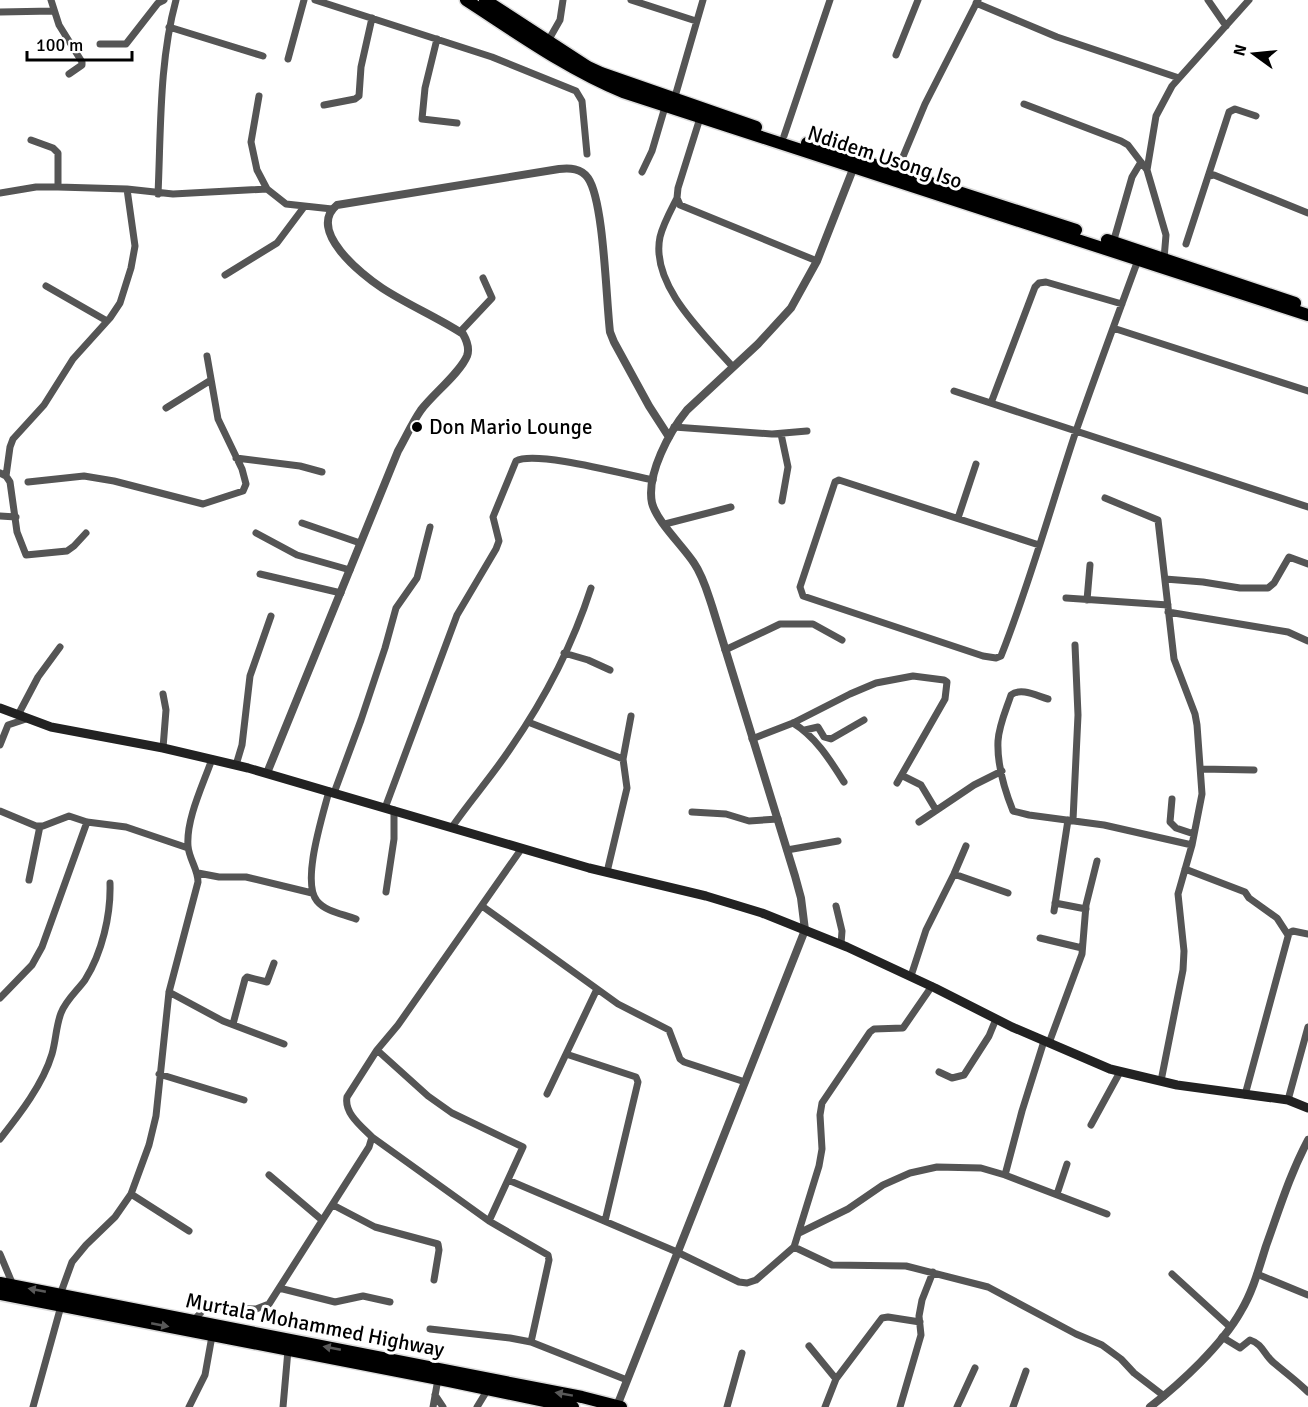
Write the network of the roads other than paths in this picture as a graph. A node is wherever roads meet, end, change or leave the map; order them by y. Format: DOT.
graph roads {
  1 [pos="51,0"];
  2 [pos="164,0"];
  3 [pos="176,0"];
  4 [pos="304,0"];
  5 [pos="315,0"];
  6 [pos="466,0"];
  7 [pos="484,0"];
  8 [pos="563,0"];
  9 [pos="631,0"];
  10 [pos="703,0"];
  11 [pos="830,0"];
  12 [pos="918,0"];
  13 [pos="1208,0"];
  14 [pos="1249,0"];
  15 [pos="977,2"];
  16 [pos="53,11"];
  17 [pos="0,12"];
  18 [pos="372,18"];
  19 [pos="696,21"];
  20 [pos="1226,26"];
  21 [pos="169,27"];
  22 [pos="437,39"];
  23 [pos="548,41"];
  24 [pos="100,44"];
  25 [pos="896,55"];
  26 [pos="263,56"];
  27 [pos="288,59"];
  28 [pos="69,74"];
  29 [pos="1179,78"];
  30 [pos="259,96"];
  31 [pos="670,103"];
  32 [pos="1024,104"];
  33 [pos="324,105"];
  34 [pos="1256,116"];
  35 [pos="700,118"];
  36 [pos="457,123"];
  37 [pos="784,136"];
  38 [pos="31,140"];
  39 [pos="587,154"];
  40 [pos="855,162"];
  41 [pos="1141,162"];
  42 [pos="1147,170"];
  43 [pos="897,171"];
  44 [pos="642,172"];
  45 [pos="1209,176"];
  46 [pos="58,187"];
  47 [pos="127,189"];
  48 [pos="267,189"];
  49 [pos="0,193"];
  50 [pos="158,194"];
  51 [pos="676,198"];
  52 [pos="304,207"];
  53 [pos="332,209"];
  54 [pos="1308,213"];
  55 [pos="1113,243"];
  56 [pos="1186,244"];
  57 [pos="1164,259"];
  58 [pos="1138,260"];
  59 [pos="818,261"];
  60 [pos="225,275"];
  61 [pos="483,278"];
  62 [pos="46,286"];
  63 [pos="1122,304"];
  64 [pos="1308,307"];
  65 [pos="1308,315"];
  66 [pos="107,321"];
  67 [pos="1113,328"];
  68 [pos="460,332"];
  69 [pos="207,356"];
  70 [pos="733,367"];
  71 [pos="211,380"];
  72 [pos="954,391"];
  73 [pos="1308,391"];
  74 [pos="991,403"];
  75 [pos="166,408"];
  76 [pos="674,428"];
  77 [pos="1077,430"];
  78 [pos="807,431"];
  79 [pos="781,434"];
  80 [pos="669,436"];
  81 [pos="236,458"];
  82 [pos="976,464"];
  83 [pos="322,472"];
  84 [pos="3,475"];
  85 [pos="653,480"];
  86 [pos="28,482"];
  87 [pos="1105,498"];
  88 [pos="782,501"];
  89 [pos="731,507"];
  90 [pos="1308,507"];
  91 [pos="0,516"];
  92 [pos="16,517"];
  93 [pos="958,518"];
  94 [pos="302,523"];
  95 [pos="665,524"];
  96 [pos="430,527"];
  97 [pos="86,533"];
  98 [pos="256,533"];
  99 [pos="360,543"];
  100 [pos="1039,545"];
  101 [pos="1308,564"];
  102 [pos="1090,565"];
  103 [pos="350,570"];
  104 [pos="260,574"];
  105 [pos="1165,579"];
  106 [pos="591,588"];
  107 [pos="341,593"];
  108 [pos="1066,598"];
  109 [pos="1087,600"];
  110 [pos="1168,609"];
  111 [pos="271,616"];
  112 [pos="842,640"];
  113 [pos="1308,641"];
  114 [pos="1075,645"];
  115 [pos="60,647"];
  116 [pos="725,650"];
  117 [pos="564,653"];
  118 [pos="610,670"];
  119 [pos="163,694"];
  120 [pos="1048,699"];
  121 [pos="0,708"];
  122 [pos="631,716"];
  123 [pos="22,717"];
  124 [pos="864,720"];
  125 [pos="528,722"];
  126 [pos="793,723"];
  127 [pos="806,730"];
  128 [pos="752,739"];
  129 [pos="0,746"];
  130 [pos="163,748"];
  131 [pos="212,759"];
  132 [pos="623,759"];
  133 [pos="236,765"];
  134 [pos="1201,769"];
  135 [pos="1254,770"];
  136 [pos="1002,771"];
  137 [pos="267,773"];
  138 [pos="903,776"];
  139 [pos="844,782"];
  140 [pos="897,783"];
  141 [pos="332,792"];
  142 [pos="1172,799"];
  143 [pos="390,809"];
  144 [pos="936,810"];
  145 [pos="0,811"];
  146 [pos="692,812"];
  147 [pos="778,819"];
  148 [pos="1071,820"];
  149 [pos="87,822"];
  150 [pos="919,822"];
  151 [pos="40,826"];
  152 [pos="452,827"];
  153 [pos="1194,834"];
  154 [pos="838,841"];
  155 [pos="1191,845"];
  156 [pos="966,846"];
  157 [pos="188,848"];
  158 [pos="522,848"];
  159 [pos="787,850"];
  160 [pos="1097,861"];
  161 [pos="1185,869"];
  162 [pos="607,872"];
  163 [pos="198,873"];
  164 [pos="954,874"];
  165 [pos="28,880"];
  166 [pos="110,883"];
  167 [pos="386,892"];
  168 [pos="312,893"];
  169 [pos="1008,893"];
  170 [pos="482,906"];
  171 [pos="836,906"];
  172 [pos="1086,909"];
  173 [pos="356,919"];
  174 [pos="805,930"];
  175 [pos="1308,934"];
  176 [pos="1288,935"];
  177 [pos="1040,938"];
  178 [pos="841,944"];
  179 [pos="1082,948"];
  180 [pos="273,963"];
  181 [pos="911,976"];
  182 [pos="932,986"];
  183 [pos="597,989"];
  184 [pos="169,992"];
  185 [pos="0,998"];
  186 [pos="996,1018"];
  187 [pos="233,1024"];
  188 [pos="1308,1027"];
  189 [pos="1046,1042"];
  190 [pos="285,1044"];
  191 [pos="377,1050"];
  192 [pos="566,1054"];
  193 [pos="939,1072"];
  194 [pos="1120,1072"];
  195 [pos="159,1074"];
  196 [pos="1161,1081"];
  197 [pos="745,1082"];
  198 [pos="547,1094"];
  199 [pos="1245,1095"];
  200 [pos="1288,1100"];
  201 [pos="244,1101"];
  202 [pos="1308,1108"];
  203 [pos="1091,1125"];
  204 [pos="372,1137"];
  205 [pos="0,1140"];
  206 [pos="1308,1140"];
  207 [pos="1067,1164"];
  208 [pos="269,1175"];
  209 [pos="1005,1175"];
  210 [pos="508,1180"];
  211 [pos="131,1194"];
  212 [pos="1057,1194"];
  213 [pos="333,1205"];
  214 [pos="1107,1214"];
  215 [pos="322,1220"];
  216 [pos="489,1221"];
  217 [pos="605,1221"];
  218 [pos="189,1231"];
  219 [pos="799,1233"];
  220 [pos="794,1247"];
  221 [pos="677,1252"];
  222 [pos="0,1254"];
  223 [pos="933,1272"];
  224 [pos="1172,1274"];
  225 [pos="1257,1274"];
  226 [pos="434,1280"];
  227 [pos="0,1283"];
  228 [pos="13,1286"];
  229 [pos="279,1288"];
  230 [pos="0,1294"];
  231 [pos="1308,1295"];
  232 [pos="61,1300"];
  233 [pos="390,1302"];
  234 [pos="194,1320"];
  235 [pos="920,1322"];
  236 [pos="1230,1327"];
  237 [pos="430,1329"];
  238 [pos="212,1336"];
  239 [pos="1222,1337"];
  240 [pos="531,1342"];
  241 [pos="809,1346"];
  242 [pos="288,1350"];
  243 [pos="742,1353"];
  244 [pos="975,1368"];
  245 [pos="1026,1371"];
  246 [pos="438,1379"];
  247 [pos="836,1379"];
  248 [pos="627,1380"];
  249 [pos="488,1389"];
  250 [pos="1308,1392"];
  251 [pos="435,1395"];
  252 [pos="1164,1396"];
  253 [pos="529,1402"];
  254 [pos="480,1404"];
  255 [pos="619,1406"];
  256 [pos="33,1407"];
  257 [pos="189,1407"];
  258 [pos="284,1407"];
  259 [pos="433,1407"];
  260 [pos="443,1407"];
  261 [pos="573,1407"];
  262 [pos="727,1407"];
  263 [pos="825,1407"];
  264 [pos="900,1407"];
  265 [pos="957,1407"];
  266 [pos="1013,1407"];
  267 [pos="1150,1407"];
  1 -- 16 [label="street"];
  2 -- 24 [label="street"];
  3 -- 21 [label="street"];
  4 -- 27 [label="street"];
  5 -- 18 [label="street"];
  6 -- 31 [label="highway, Ndidem Usong Iso"];
  7 -- 23 [label="highway, Ndidem Usong Iso"];
  8 -- 23 [label="street"];
  9 -- 19 [label="street"];
  10 -- 19 [label="street"];
  11 -- 37 [label="street"];
  12 -- 25 [label="street"];
  13 -- 20 [label="street"];
  14 -- 20 [label="street"];
  15 -- 29 [label="street"];
  15 -- 43 [label="street"];
  16 -- 17 [label="street"];
  16 -- 28 [label="street"];
  18 -- 22 [label="street"];
  18 -- 33 [label="street"];
  19 -- 31 [label="street"];
  20 -- 29 [label="street"];
  21 -- 26 [label="street"];
  21 -- 50 [label="street"];
  22 -- 36 [label="street"];
  22 -- 39 [label="street"];
  23 -- 31 [label="highway, Ndidem Usong Iso"];
  29 -- 42 [label="street"];
  30 -- 48 [label="street"];
  31 -- 35 [label="highway, Ndidem Usong Iso"];
  31 -- 37 [label="highway, Ndidem Usong Iso"];
  31 -- 44 [label="street"];
  32 -- 41 [label="street"];
  34 -- 45 [label="street"];
  35 -- 40 [label="highway, Ndidem Usong Iso"];
  35 -- 51 [label="street"];
  37 -- 40 [label="highway, Ndidem Usong Iso"];
  38 -- 46 [label="street"];
  40 -- 43 [label="highway, Ndidem Usong Iso"];
  40 -- 58 [label="highway, Ndidem Usong Iso"];
  40 -- 59 [label="street"];
  41 -- 42 [label="street"];
  41 -- 55 [label="street"];
  42 -- 57 [label="street"];
  43 -- 55 [label="highway, Ndidem Usong Iso"];
  45 -- 54 [label="street"];
  45 -- 56 [label="street"];
  46 -- 47 [label="street"];
  46 -- 49 [label="street"];
  47 -- 50 [label="street"];
  47 -- 66 [label="street"];
  48 -- 50 [label="street"];
  48 -- 52 [label="street"];
  51 -- 59 [label="street"];
  51 -- 70 [label="street"];
  52 -- 53 [label="street"];
  52 -- 60 [label="street"];
  53 -- 68 [label="street"];
  53 -- 80 [label="street"];
  55 -- 57 [label="highway, Ndidem Usong Iso"];
  57 -- 64 [label="highway, Ndidem Usong Iso"];
  58 -- 63 [label="street"];
  58 -- 65 [label="highway, Ndidem Usong Iso"];
  59 -- 70 [label="street"];
  61 -- 68 [label="street"];
  62 -- 66 [label="street"];
  63 -- 67 [label="street"];
  63 -- 74 [label="street"];
  66 -- 84 [label="street"];
  67 -- 73 [label="street"];
  67 -- 77 [label="street"];
  68 -- 99 [label="street"];
  69 -- 71 [label="street"];
  70 -- 76 [label="street"];
  71 -- 75 [label="street"];
  71 -- 81 [label="street"];
  72 -- 74 [label="street"];
  74 -- 77 [label="street"];
  76 -- 79 [label="street"];
  76 -- 80 [label="street"];
  77 -- 90 [label="street"];
  77 -- 100 [label="street"];
  78 -- 79 [label="street"];
  79 -- 88 [label="street"];
  80 -- 85 [label="street"];
  81 -- 83 [label="street"];
  81 -- 86 [label="street"];
  82 -- 93 [label="street"];
  84 -- 92 [label="street"];
  85 -- 95 [label="street"];
  85 -- 143 [label="street"];
  87 -- 105 [label="street"];
  89 -- 95 [label="street"];
  91 -- 92 [label="street"];
  92 -- 97 [label="street"];
  93 -- 100 [label="street"];
  93 -- 100 [label="street"];
  94 -- 99 [label="street"];
  95 -- 116 [label="street"];
  96 -- 141 [label="street"];
  98 -- 103 [label="street"];
  99 -- 103 [label="street"];
  101 -- 105 [label="street"];
  102 -- 109 [label="street"];
  103 -- 107 [label="street"];
  104 -- 107 [label="street"];
  105 -- 110 [label="street"];
  106 -- 117 [label="street"];
  107 -- 137 [label="street"];
  108 -- 109 [label="street"];
  109 -- 110 [label="street"];
  110 -- 113 [label="street"];
  110 -- 134 [label="street"];
  111 -- 133 [label="street"];
  112 -- 116 [label="street"];
  114 -- 148 [label="street"];
  115 -- 123 [label="street"];
  116 -- 128 [label="street"];
  117 -- 118 [label="street"];
  117 -- 125 [label="street"];
  119 -- 130 [label="street"];
  120 -- 136 [label="street"];
  121 -- 123 [label="main road"];
  122 -- 132 [label="street"];
  123 -- 129 [label="street"];
  123 -- 130 [label="main road"];
  124 -- 127 [label="street"];
  125 -- 132 [label="street"];
  125 -- 152 [label="street"];
  126 -- 127 [label="street"];
  126 -- 128 [label="street"];
  126 -- 138 [label="street"];
  127 -- 139 [label="street"];
  128 -- 147 [label="street"];
  130 -- 131 [label="main road"];
  131 -- 133 [label="main road"];
  131 -- 157 [label="street"];
  132 -- 162 [label="street"];
  133 -- 137 [label="main road"];
  134 -- 135 [label="street"];
  134 -- 153 [label="street"];
  136 -- 144 [label="street"];
  136 -- 148 [label="street"];
  137 -- 141 [label="main road"];
  138 -- 140 [label="street"];
  138 -- 144 [label="street"];
  141 -- 143 [label="main road"];
  141 -- 168 [label="street"];
  142 -- 153 [label="street"];
  143 -- 152 [label="main road"];
  143 -- 167 [label="street"];
  144 -- 150 [label="street"];
  145 -- 151 [label="street"];
  146 -- 147 [label="street"];
  147 -- 159 [label="street"];
  148 -- 155 [label="street"];
  148 -- 172 [label="street"];
  149 -- 151 [label="street"];
  149 -- 157 [label="street"];
  149 -- 185 [label="street"];
  151 -- 165 [label="street"];
  152 -- 158 [label="main road"];
  153 -- 155 [label="street"];
  154 -- 159 [label="street"];
  155 -- 161 [label="street"];
  156 -- 164 [label="street"];
  157 -- 163 [label="street"];
  158 -- 162 [label="main road"];
  158 -- 170 [label="street"];
  159 -- 174 [label="street"];
  160 -- 172 [label="street"];
  161 -- 176 [label="street"];
  161 -- 196 [label="street"];
  162 -- 174 [label="main road"];
  163 -- 168 [label="street"];
  163 -- 184 [label="street"];
  164 -- 169 [label="street"];
  164 -- 181 [label="street"];
  166 -- 205 [label="street"];
  168 -- 173 [label="street"];
  170 -- 183 [label="street"];
  170 -- 191 [label="street"];
  171 -- 178 [label="street"];
  172 -- 179 [label="street"];
  174 -- 178 [label="main road"];
  174 -- 197 [label="street"];
  175 -- 176 [label="street"];
  176 -- 199 [label="street"];
  177 -- 179 [label="street"];
  178 -- 181 [label="main road"];
  179 -- 189 [label="street"];
  180 -- 187 [label="street"];
  181 -- 182 [label="main road"];
  182 -- 186 [label="main road"];
  182 -- 219 [label="street"];
  183 -- 192 [label="street"];
  183 -- 197 [label="street"];
  184 -- 187 [label="street"];
  184 -- 195 [label="street"];
  186 -- 189 [label="main road"];
  186 -- 193 [label="street"];
  187 -- 190 [label="street"];
  188 -- 200 [label="street"];
  189 -- 194 [label="main road"];
  189 -- 209 [label="street"];
  191 -- 204 [label="street"];
  191 -- 210 [label="street"];
  192 -- 198 [label="street"];
  192 -- 217 [label="street"];
  194 -- 196 [label="main road"];
  194 -- 203 [label="street"];
  195 -- 201 [label="street"];
  195 -- 211 [label="street"];
  196 -- 199 [label="main road"];
  197 -- 221 [label="street"];
  199 -- 200 [label="main road"];
  200 -- 202 [label="main road"];
  204 -- 213 [label="street"];
  204 -- 216 [label="street"];
  206 -- 225 [label="street"];
  207 -- 212 [label="street"];
  208 -- 215 [label="street"];
  209 -- 212 [label="street"];
  209 -- 219 [label="street"];
  210 -- 216 [label="street"];
  210 -- 217 [label="street"];
  211 -- 218 [label="street"];
  211 -- 232 [label="street"];
  212 -- 214 [label="street"];
  213 -- 215 [label="street"];
  213 -- 226 [label="street"];
  215 -- 229 [label="street"];
  216 -- 240 [label="street"];
  217 -- 221 [label="street"];
  219 -- 220 [label="street"];
  220 -- 221 [label="street"];
  220 -- 223 [label="street"];
  221 -- 248 [label="street"];
  222 -- 228 [label="street"];
  223 -- 235 [label="street"];
  223 -- 252 [label="street"];
  224 -- 236 [label="street"];
  225 -- 231 [label="street"];
  225 -- 236 [label="street"];
  227 -- 228 [label="highway, Murtala Mohammed Highway"];
  232 -- 228 [label="highway, Murtala Mohammed Highway, one-way"];
  229 -- 233 [label="street"];
  229 -- 234 [label="street"];
  230 -- 232 [label="highway, Murtala Mohammed Highway"];
  232 -- 234 [label="highway, Murtala Mohammed Highway"];
  232 -- 238 [label="highway, Murtala Mohammed Highway, one-way"];
  232 -- 256 [label="street"];
  255 -- 234 [label="highway, Murtala Mohammed Highway, one-way"];
  235 -- 247 [label="street"];
  235 -- 264 [label="street"];
  236 -- 239 [label="street"];
  237 -- 240 [label="street"];
  238 -- 242 [label="highway, Murtala Mohammed Highway"];
  238 -- 257 [label="street"];
  239 -- 250 [label="street"];
  239 -- 252 [label="street"];
  240 -- 248 [label="street"];
  241 -- 247 [label="street"];
  242 -- 246 [label="highway, Murtala Mohammed Highway"];
  242 -- 258 [label="street"];
  243 -- 262 [label="street"];
  244 -- 265 [label="street"];
  245 -- 266 [label="street"];
  246 -- 249 [label="highway, Murtala Mohammed Highway"];
  246 -- 251 [label="street"];
  247 -- 263 [label="street"];
  248 -- 255 [label="street"];
  249 -- 253 [label="highway, Murtala Mohammed Highway"];
  249 -- 254 [label="street"];
  251 -- 259 [label="street"];
  251 -- 260 [label="street"];
  252 -- 267 [label="street"];
  253 -- 261 [label="highway, Murtala Mohammed Highway"];
}
